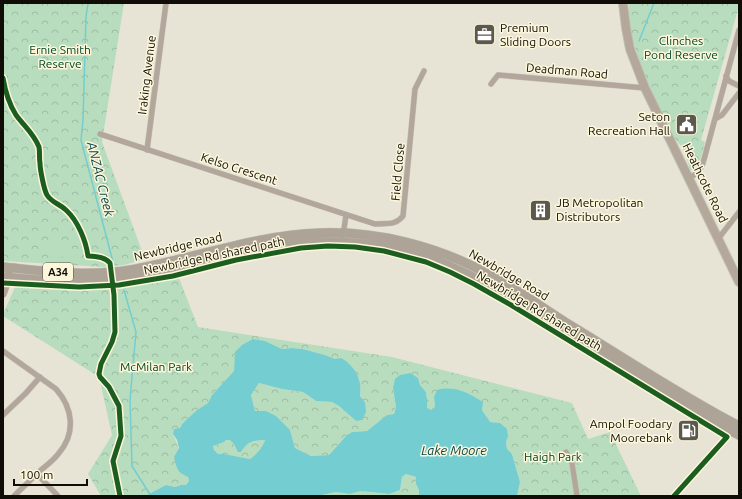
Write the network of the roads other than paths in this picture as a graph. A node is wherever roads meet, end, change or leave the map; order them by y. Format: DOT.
graph roads {
  1 [pos="166,3"];
  2 [pos="623,3"];
  3 [pos="739,30"];
  4 [pos="424,71"];
  5 [pos="726,76"];
  6 [pos="491,84"];
  7 [pos="739,86"];
  8 [pos="645,88"];
  9 [pos="739,93"];
  10 [pos="715,120"];
  11 [pos="100,134"];
  12 [pos="147,150"];
  13 [pos="689,178"];
  14 [pos="739,212"];
  15 [pos="346,215"];
  16 [pos="342,237"];
  17 [pos="718,239"];
  18 [pos="6,267"];
  19 [pos="109,276"];
  20 [pos="6,277"];
  21 [pos="739,282"];
  22 [pos="3,294"];
  23 [pos="3,351"];
  24 [pos="40,377"];
  25 [pos="3,415"];
  26 [pos="737,429"];
  27 [pos="566,452"];
  28 [pos="37,474"];
  29 [pos="14,496"];
  30 [pos="58,496"];
  31 [pos="577,496"];
  32 [pos="674,496"];
  1 -- 12 [label="street, Iraking Avenue"];
  2 -- 8 [label="main road, Heathcote Road"];
  3 -- 5 [label="street"];
  4 -- 15 [label="street, Field Close"];
  5 -- 7 [label="street"];
  5 -- 10 [label="street"];
  6 -- 8 [label="street, Deadman Road"];
  8 -- 13 [label="main road, Heathcote Road"];
  9 -- 10 [label="street"];
  10 -- 13 [label="street"];
  11 -- 12 [label="street, Kelso Crescent"];
  12 -- 15 [label="street, Kelso Crescent"];
  13 -- 17 [label="main road, Heathcote Road"];
  14 -- 17 [label="street"];
  15 -- 16 [label="street"];
  16 -- 19 [label="highway, Newbridge Road / A34"];
  16 -- 26 [label="highway, Newbridge Road / A34"];
  17 -- 21 [label="main road, Heathcote Road"];
  18 -- 19 [label="highway, Newbridge Road / A34"];
  18 -- 20 [label="street"];
  19 -- 20 [label="highway, Newbridge Road / A34"];
  20 -- 22 [label="street"];
  23 -- 24 [label="street"];
  24 -- 25 [label="street"];
  24 -- 28 [label="street"];
  26 -- 32 [label="street"];
  27 -- 31 [label="street"];
  28 -- 29 [label="street"];
  28 -- 30 [label="street"];
}
